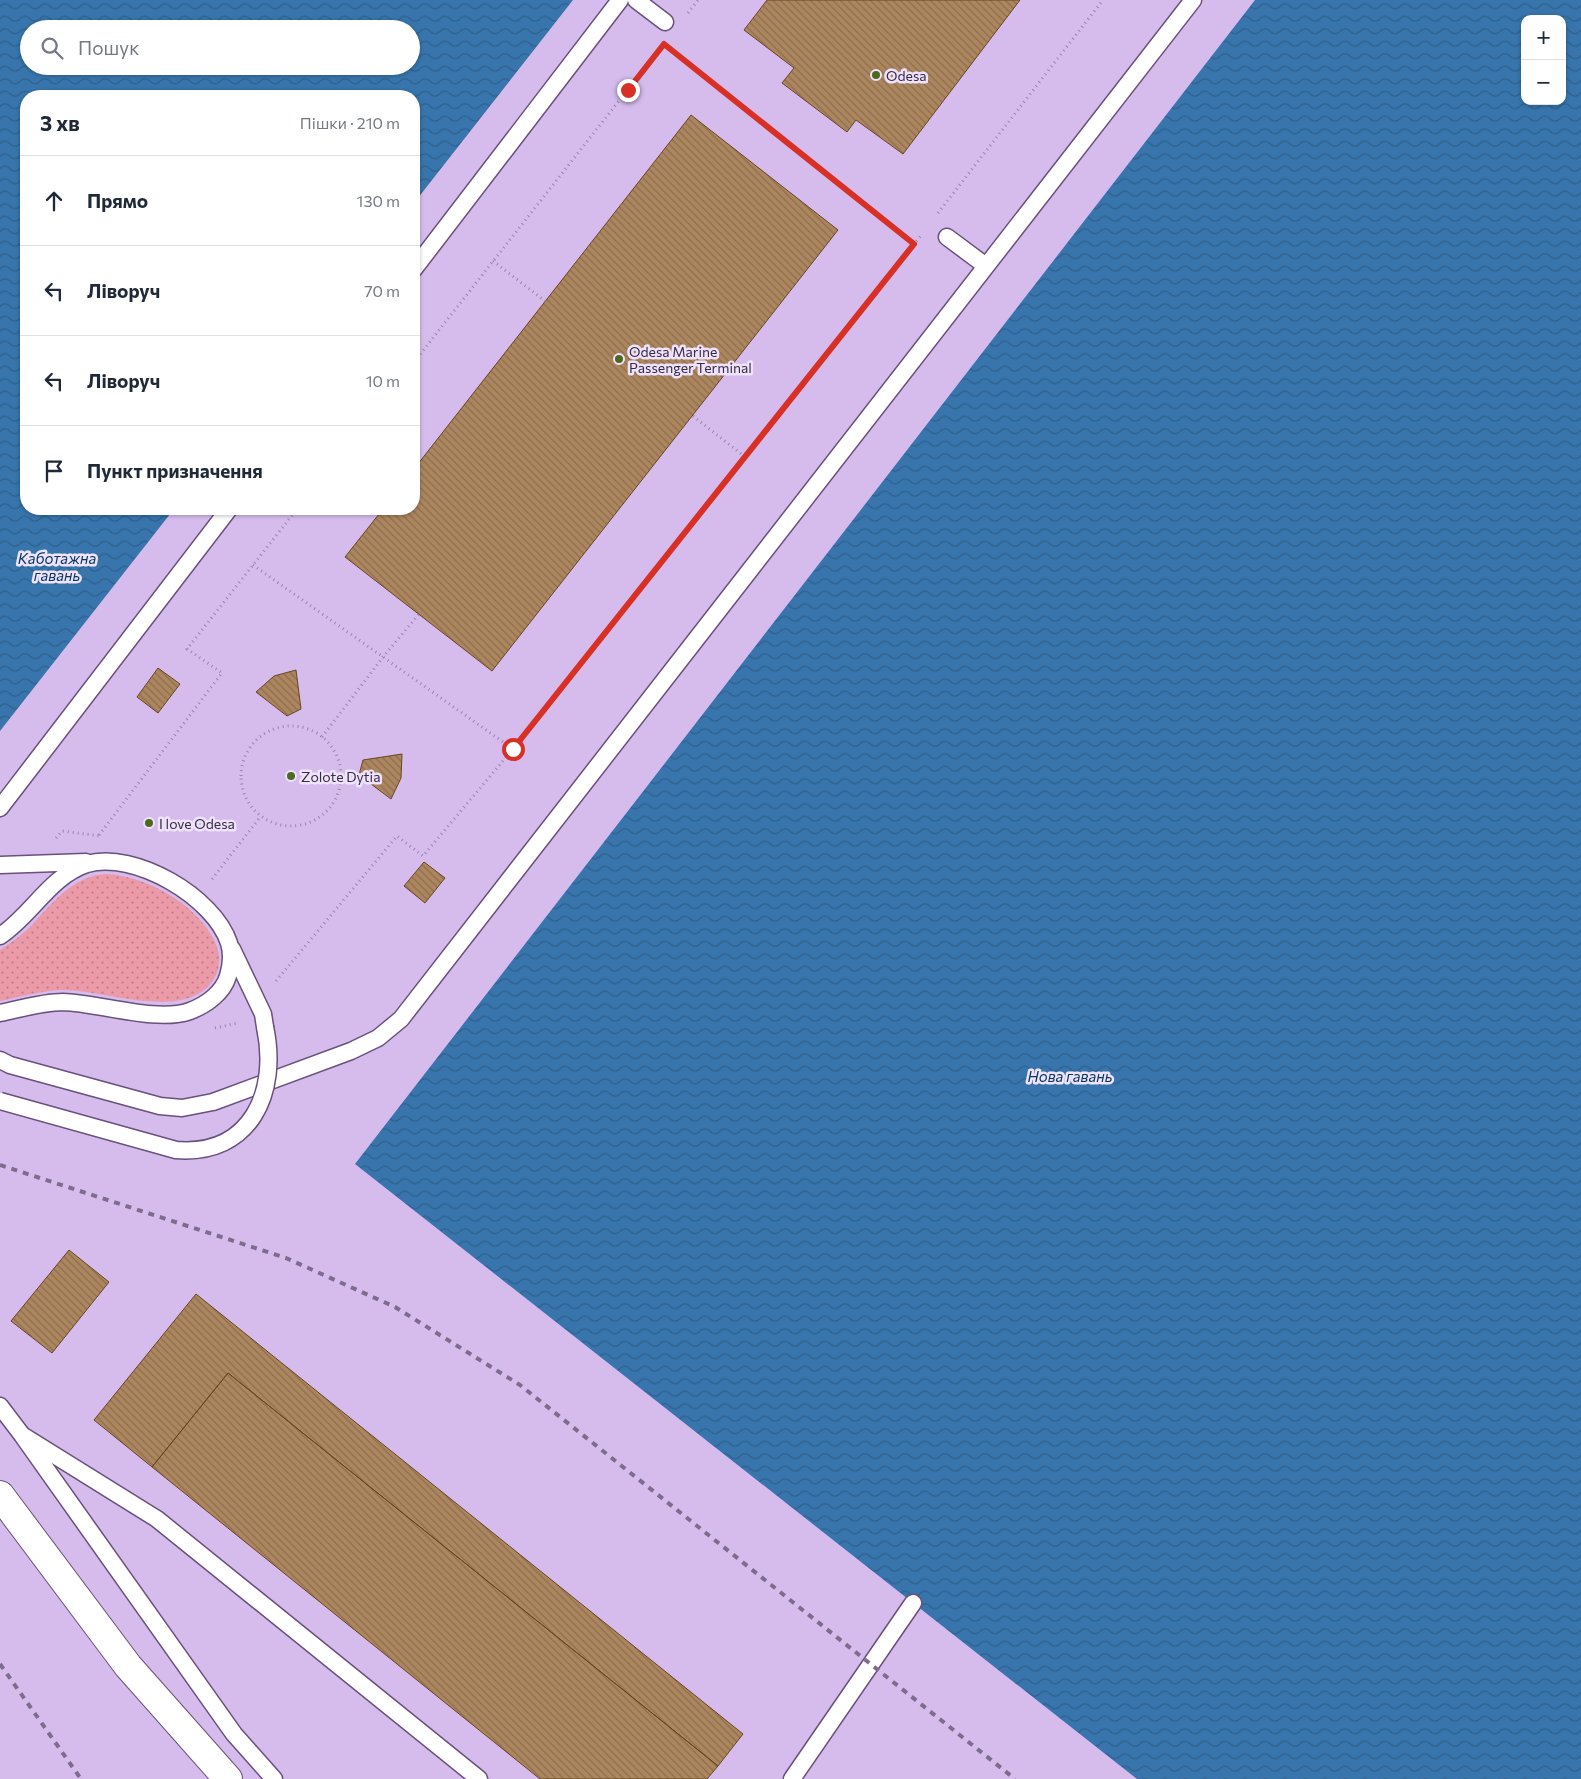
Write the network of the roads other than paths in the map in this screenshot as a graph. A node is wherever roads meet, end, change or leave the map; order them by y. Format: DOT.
graph roads {
  1 [pos="620,0"];
  2 [pos="636,0"];
  3 [pos="1193,0"];
  4 [pos="665,22"];
  5 [pos="947,237"];
  6 [pos="420,260"];
  7 [pos="986,266"];
  8 [pos="224,515"];
  9 [pos="0,808"];
  10 [pos="96,862"];
  11 [pos="0,865"];
  12 [pos="0,936"];
  13 [pos="229,943"];
  14 [pos="0,1014"];
  15 [pos="0,1060"];
  16 [pos="0,1101"];
  17 [pos="0,1406"];
  18 [pos="22,1435"];
  19 [pos="0,1495"];
  20 [pos="913,1603"];
  21 [pos="228,1779"];
  22 [pos="274,1779"];
  23 [pos="479,1779"];
  24 [pos="792,1779"];
  1 -- 6 [label="lane"];
  2 -- 4 [label="lane"];
  3 -- 7 [label="lane"];
  5 -- 7 [label="lane"];
  7 -- 15 [label="lane"];
  8 -- 9 [label="lane"];
  10 -- 11 [label="lane"];
  10 -- 12 [label="lane"];
  10 -- 13 [label="lane"];
  13 -- 14 [label="lane"];
  13 -- 16 [label="lane, bridge"];
  17 -- 18 [label="lane"];
  18 -- 22 [label="lane"];
  18 -- 23 [label="lane"];
  19 -- 21 [label="street"];
  20 -- 24 [label="lane"];
}
